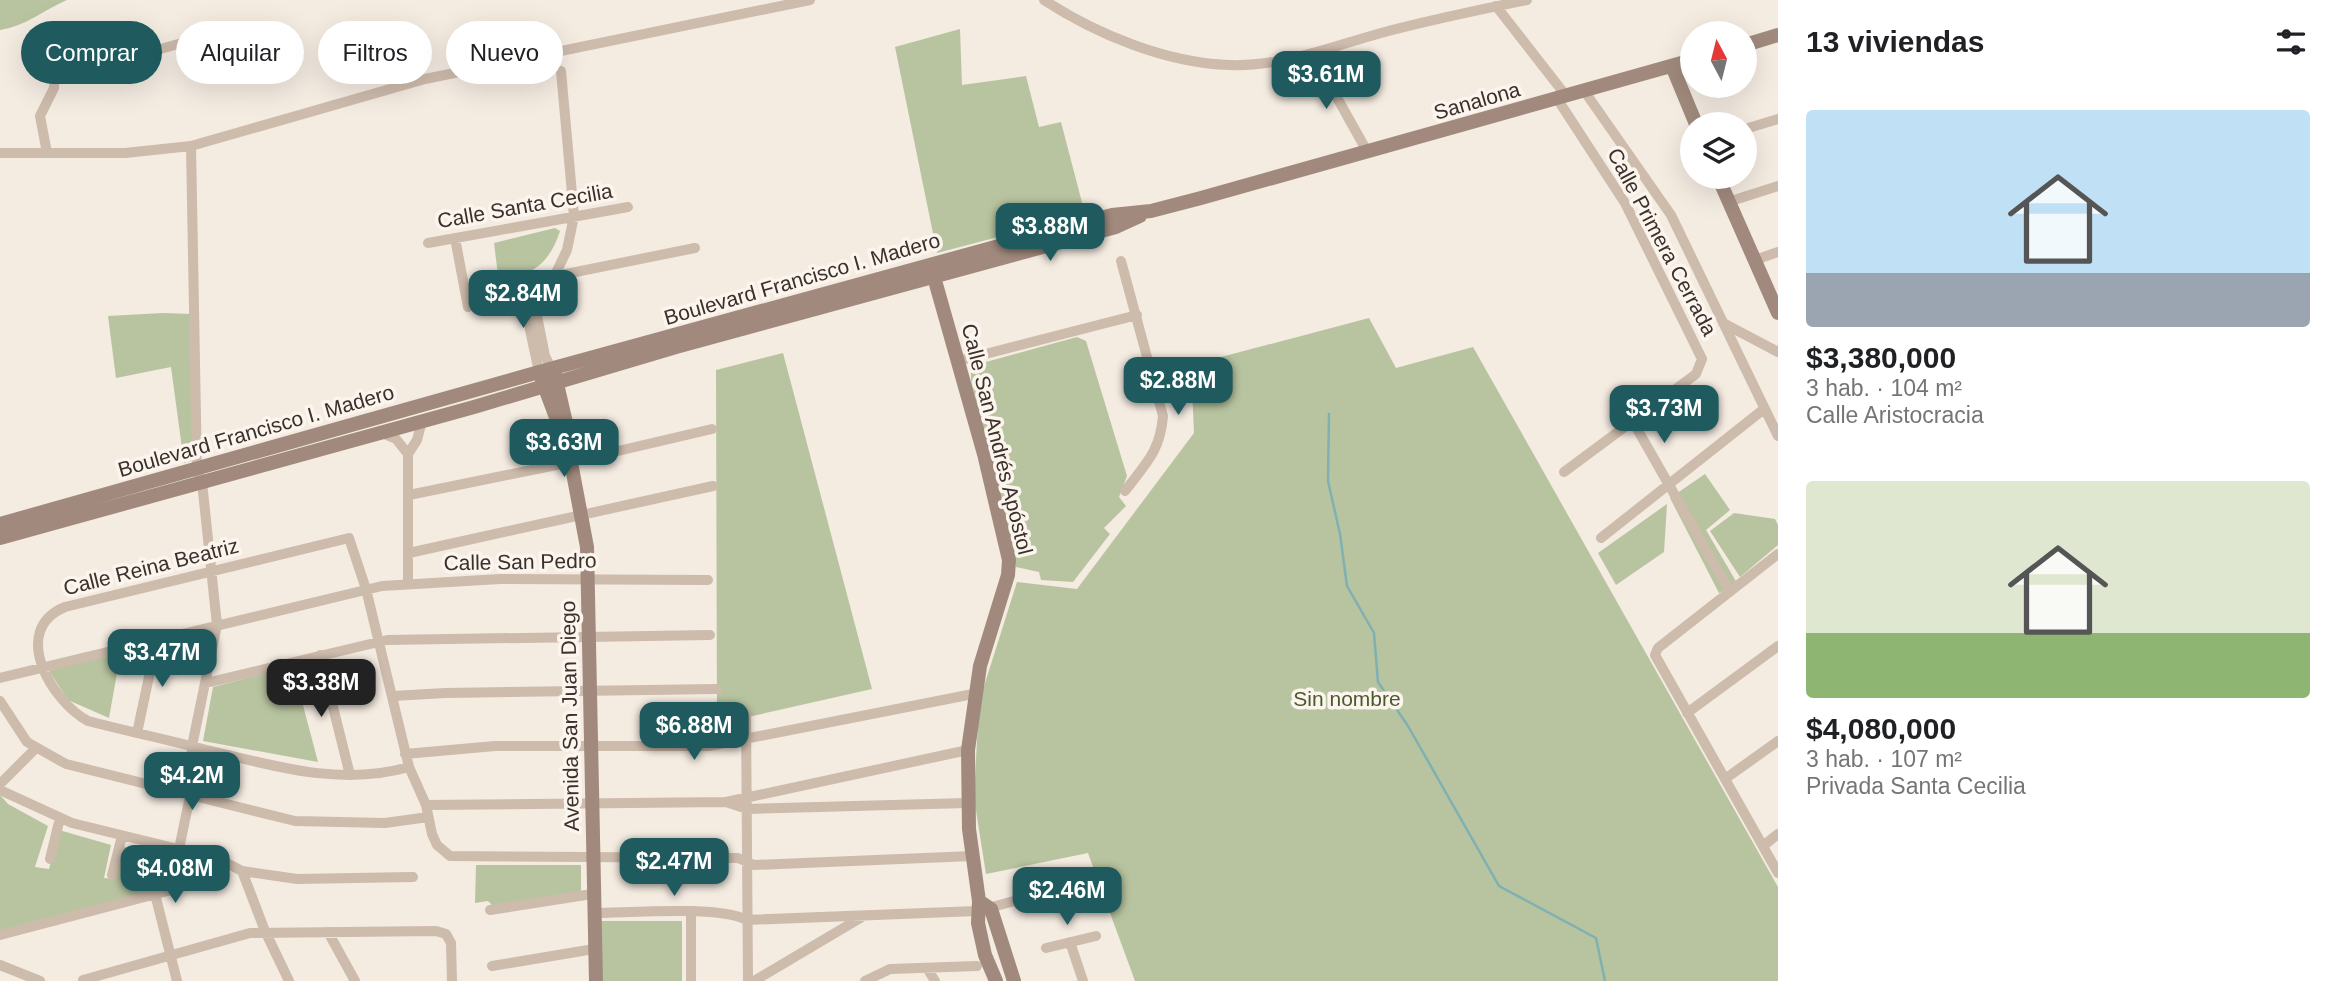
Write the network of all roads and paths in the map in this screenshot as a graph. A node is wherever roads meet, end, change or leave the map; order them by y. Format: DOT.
graph roads {
  1 [pos="810,0"];
  2 [pos="1044,0"];
  3 [pos="1527,0"];
  4 [pos="1496,6"];
  5 [pos="1778,35"];
  6 [pos="1757,41"];
  7 [pos="176,45"];
  8 [pos="1311,53"];
  9 [pos="1680,64"];
  10 [pos="1672,66"];
  11 [pos="562,84"];
  12 [pos="1585,92"];
  13 [pos="1562,98"];
  14 [pos="1691,112"];
  15 [pos="1778,119"];
  16 [pos="1757,125"];
  17 [pos="191,146"];
  18 [pos="0,153"];
  19 [pos="47,153"];
  20 [pos="1368,153"];
  21 [pos="1778,186"];
  22 [pos="1723,189"];
  23 [pos="1728,202"];
  24 [pos="628,207"];
  25 [pos="1151,211"];
  26 [pos="574,216"];
  27 [pos="455,238"];
  28 [pos="1037,242"];
  29 [pos="428,243"];
  30 [pos="695,248"];
  31 [pos="1778,252"];
  32 [pos="1755,260"];
  33 [pos="1121,261"];
  34 [pos="555,275"];
  35 [pos="934,277"];
  36 [pos="525,282"];
  37 [pos="466,294"];
  38 [pos="468,306"];
  39 [pos="1778,313"];
  40 [pos="1136,315"];
  41 [pos="1722,323"];
  42 [pos="1778,352"];
  43 [pos="958,361"];
  44 [pos="545,370"];
  45 [pos="552,384"];
  46 [pos="1764,409"];
  47 [pos="1632,420"];
  48 [pos="422,421"];
  49 [pos="712,429"];
  50 [pos="382,433"];
  51 [pos="1778,436"];
  52 [pos="408,454"];
  53 [pos="570,457"];
  54 [pos="1564,472"];
  55 [pos="200,476"];
  56 [pos="713,486"];
  57 [pos="1669,486"];
  58 [pos="1125,491"];
  59 [pos="409,495"];
  60 [pos="583,516"];
  61 [pos="0,524"];
  62 [pos="0,538"];
  63 [pos="1601,538"];
  64 [pos="409,553"];
  65 [pos="1778,555"];
  66 [pos="214,572"];
  67 [pos="589,580"];
  68 [pos="708,580"];
  69 [pos="408,583"];
  70 [pos="366,589"];
  71 [pos="1730,592"];
  72 [pos="217,625"];
  73 [pos="590,635"];
  74 [pos="710,635"];
  75 [pos="157,639"];
  76 [pos="378,641"];
  77 [pos="1778,646"];
  78 [pos="320,655"];
  79 [pos="43,667"];
  80 [pos="0,678"];
  81 [pos="205,683"];
  82 [pos="717,689"];
  83 [pos="591,691"];
  84 [pos="974,694"];
  85 [pos="393,696"];
  86 [pos="0,701"];
  87 [pos="1687,713"];
  88 [pos="747,715"];
  89 [pos="137,733"];
  90 [pos="747,740"];
  91 [pos="1778,741"];
  92 [pos="192,746"];
  93 [pos="593,746"];
  94 [pos="35,748"];
  95 [pos="968,750"];
  96 [pos="405,754"];
  97 [pos="409,767"];
  98 [pos="350,775"];
  99 [pos="1725,779"];
  100 [pos="0,784"];
  101 [pos="0,790"];
  102 [pos="747,795"];
  103 [pos="190,796"];
  104 [pos="594,802"];
  105 [pos="726,802"];
  106 [pos="967,803"];
  107 [pos="426,805"];
  108 [pos="747,809"];
  109 [pos="428,817"];
  110 [pos="60,818"];
  111 [pos="1778,834"];
  112 [pos="122,836"];
  113 [pos="1763,846"];
  114 [pos="179,849"];
  115 [pos="199,854"];
  116 [pos="972,856"];
  117 [pos="593,858"];
  118 [pos="50,859"];
  119 [pos="746,861"];
  120 [pos="242,871"];
  121 [pos="1778,873"];
  122 [pos="112,875"];
  123 [pos="413,877"];
  124 [pos="1081,883"];
  125 [pos="155,894"];
  126 [pos="592,894"];
  127 [pos="982,907"];
  128 [pos="490,910"];
  129 [pos="691,913"];
  130 [pos="593,914"];
  131 [pos="862,916"];
  132 [pos="746,920"];
  133 [pos="265,931"];
  134 [pos="328,932"];
  135 [pos="0,935"];
  136 [pos="1096,936"];
  137 [pos="1070,942"];
  138 [pos="1046,948"];
  139 [pos="594,949"];
  140 [pos="170,955"];
  141 [pos="0,965"];
  142 [pos="492,966"];
  143 [pos="977,966"];
  144 [pos="927,968"];
  145 [pos="83,980"];
  146 [pos="868,980"];
  147 [pos="40,981"];
  148 [pos="177,981"];
  149 [pos="289,981"];
  150 [pos="355,981"];
  151 [pos="452,981"];
  152 [pos="596,981"];
  153 [pos="691,981"];
  154 [pos="748,981"];
  155 [pos="754,981"];
  156 [pos="935,981"];
  157 [pos="996,981"];
  158 [pos="1014,981"];
  159 [pos="1083,981"];
  1 -- 17 [label="street"];
  2 -- 8 [label="street"];
  3 -- 4 [label="street"];
  4 -- 8 [label="street"];
  4 -- 13 [label="street, Calle Primera Cerrada"];
  5 -- 6 [label="main road"];
  7 -- 19 [label="street"];
  8 -- 20 [label="street"];
  9 -- 10 [label="main road, Sanalona"];
  10 -- 12 [label="main road, Sanalona"];
  10 -- 14 [label="main road"];
  11 -- 26 [label="street"];
  12 -- 13 [label="main road, Sanalona"];
  12 -- 41 [label="street"];
  13 -- 20 [label="main road, Sanalona"];
  13 -- 47 [label="street, Calle Primera Cerrada"];
  15 -- 16 [label="street"];
  17 -- 19 [label="street"];
  17 -- 55 [label="street"];
  18 -- 19 [label="street"];
  20 -- 25 [label="main road, Sanalona"];
  21 -- 23 [label="street"];
  22 -- 23 [label="main road"];
  23 -- 32 [label="main road"];
  24 -- 26 [label="street, Calle Santa Cecilia"];
  25 -- 28 [label="main road, Boulevard Francisco I. Madero"];
  26 -- 27 [label="street, Calle Santa Cecilia"];
  26 -- 34 [label="street"];
  27 -- 29 [label="street, Calle Santa Cecilia"];
  27 -- 37 [label="street"];
  28 -- 35 [label="main road, Boulevard Francisco I. Madero"];
  28 -- 44 [label="main road, Boulevard Francisco I. Madero"];
  30 -- 34 [label="street"];
  31 -- 32 [label="street"];
  32 -- 39 [label="main road"];
  33 -- 40 [label="street"];
  34 -- 36 [label="street"];
  35 -- 43 [label="main road, Calle San Andrés Apóstol"];
  35 -- 45 [label="main road, Boulevard Francisco I. Madero"];
  36 -- 37 [label="street"];
  36 -- 44 [label="street"];
  37 -- 38 [label="street"];
  40 -- 43 [label="street"];
  40 -- 58 [label="street"];
  41 -- 42 [label="street"];
  41 -- 46 [label="street"];
  43 -- 84 [label="main road, Calle San Andrés Apóstol"];
  44 -- 45 [label="main road, Avenida San Juan Diego"];
  44 -- 55 [label="main road, Boulevard Francisco I. Madero"];
  45 -- 48 [label="main road, Boulevard Francisco I. Madero"];
  45 -- 53 [label="main road, Avenida San Juan Diego"];
  46 -- 51 [label="street"];
  46 -- 57 [label="street"];
  47 -- 54 [label="street, Calle Primera Cerrada"];
  47 -- 57 [label="street"];
  48 -- 50 [label="main road, Boulevard Francisco I. Madero"];
  48 -- 52 [label="street"];
  49 -- 53 [label="street"];
  50 -- 52 [label="street"];
  50 -- 55 [label="main road, Boulevard Francisco I. Madero"];
  52 -- 59 [label="street"];
  53 -- 59 [label="street"];
  53 -- 60 [label="main road, Avenida San Juan Diego"];
  55 -- 61 [label="main road, Boulevard Francisco I. Madero"];
  55 -- 62 [label="main road, Boulevard Francisco I. Madero"];
  55 -- 66 [label="street"];
  56 -- 60 [label="street"];
  57 -- 63 [label="street"];
  57 -- 71 [label="street"];
  59 -- 64 [label="street"];
  60 -- 64 [label="street"];
  60 -- 67 [label="main road, Avenida San Juan Diego"];
  64 -- 69 [label="street"];
  65 -- 71 [label="street"];
  66 -- 70 [label="street, Calle Reina Beatriz"];
  66 -- 72 [label="street"];
  66 -- 79 [label="street, Calle Reina Beatriz"];
  67 -- 68 [label="street, Calle San Pedro"];
  67 -- 69 [label="street, Calle San Pedro"];
  67 -- 73 [label="main road, Avenida San Juan Diego"];
  69 -- 70 [label="street, Calle San Pedro"];
  70 -- 72 [label="street, Calle San Pedro"];
  70 -- 76 [label="street"];
  71 -- 87 [label="street"];
  72 -- 75 [label="street, Calle San Pedro"];
  72 -- 81 [label="street"];
  73 -- 74 [label="street"];
  73 -- 76 [label="street"];
  73 -- 83 [label="main road, Avenida San Juan Diego"];
  75 -- 79 [label="street, Calle San Pedro"];
  75 -- 89 [label="street"];
  76 -- 78 [label="street"];
  76 -- 85 [label="street"];
  77 -- 87 [label="street"];
  78 -- 81 [label="street"];
  78 -- 98 [label="street"];
  79 -- 80 [label="street, Calle San Pedro"];
  79 -- 89 [label="street, Calle Reina Beatriz"];
  81 -- 92 [label="street"];
  82 -- 83 [label="street"];
  83 -- 85 [label="street"];
  83 -- 93 [label="main road, Avenida San Juan Diego"];
  84 -- 90 [label="street"];
  84 -- 95 [label="main road, Calle San Andrés Apóstol"];
  85 -- 96 [label="street"];
  86 -- 94 [label="street"];
  87 -- 99 [label="street"];
  88 -- 90 [label="street"];
  89 -- 92 [label="street, Calle Reina Beatriz"];
  90 -- 93 [label="street"];
  90 -- 102 [label="street"];
  91 -- 99 [label="street"];
  92 -- 98 [label="street, Calle Reina Beatriz"];
  92 -- 103 [label="street"];
  93 -- 96 [label="street"];
  93 -- 104 [label="main road, Avenida San Juan Diego"];
  94 -- 100 [label="street"];
  94 -- 103 [label="street"];
  95 -- 102 [label="street"];
  95 -- 106 [label="main road, Calle San Andrés Apóstol"];
  96 -- 97 [label="street"];
  97 -- 98 [label="street, Calle Reina Beatriz"];
  97 -- 107 [label="street"];
  99 -- 113 [label="street"];
  101 -- 110 [label="street"];
  102 -- 105 [label="street"];
  102 -- 108 [label="street"];
  103 -- 109 [label="street"];
  103 -- 114 [label="street"];
  104 -- 105 [label="street"];
  104 -- 107 [label="street"];
  104 -- 117 [label="main road, Avenida San Juan Diego"];
  105 -- 108 [label="street"];
  106 -- 108 [label="street"];
  106 -- 116 [label="main road, Calle San Andrés Apóstol"];
  107 -- 109 [label="street"];
  108 -- 119 [label="street"];
  109 -- 117 [label="street"];
  110 -- 112 [label="street"];
  110 -- 118 [label="street"];
  111 -- 113 [label="street"];
  112 -- 114 [label="street"];
  112 -- 122 [label="street"];
  113 -- 121 [label="street"];
  114 -- 115 [label="street"];
  115 -- 120 [label="street"];
  115 -- 125 [label="street"];
  116 -- 119 [label="street"];
  116 -- 127 [label="main road, Calle San Andrés Apóstol"];
  117 -- 119 [label="street"];
  117 -- 126 [label="main road, Avenida San Juan Diego"];
  119 -- 132 [label="street"];
  120 -- 123 [label="street"];
  120 -- 133 [label="street"];
  124 -- 127 [label="street"];
  125 -- 135 [label="street"];
  125 -- 140 [label="street"];
  126 -- 128 [label="street"];
  126 -- 130 [label="main road, Avenida San Juan Diego"];
  127 -- 131 [label="street"];
  127 -- 157 [label="main road"];
  127 -- 158 [label="main road"];
  129 -- 130 [label="street"];
  129 -- 132 [label="street"];
  129 -- 153 [label="street"];
  130 -- 139 [label="main road, Avenida San Juan Diego"];
  131 -- 132 [label="street"];
  131 -- 155 [label="street"];
  132 -- 154 [label="street"];
  133 -- 134 [label="street"];
  133 -- 140 [label="street"];
  133 -- 149 [label="street"];
  134 -- 150 [label="street"];
  134 -- 151 [label="street"];
  136 -- 137 [label="street"];
  137 -- 138 [label="street"];
  137 -- 159 [label="street"];
  139 -- 142 [label="street"];
  139 -- 152 [label="main road, Avenida San Juan Diego"];
  140 -- 145 [label="street"];
  140 -- 148 [label="street"];
  141 -- 147 [label="street"];
  143 -- 144 [label="street"];
  144 -- 146 [label="street"];
  144 -- 156 [label="street"];
}
